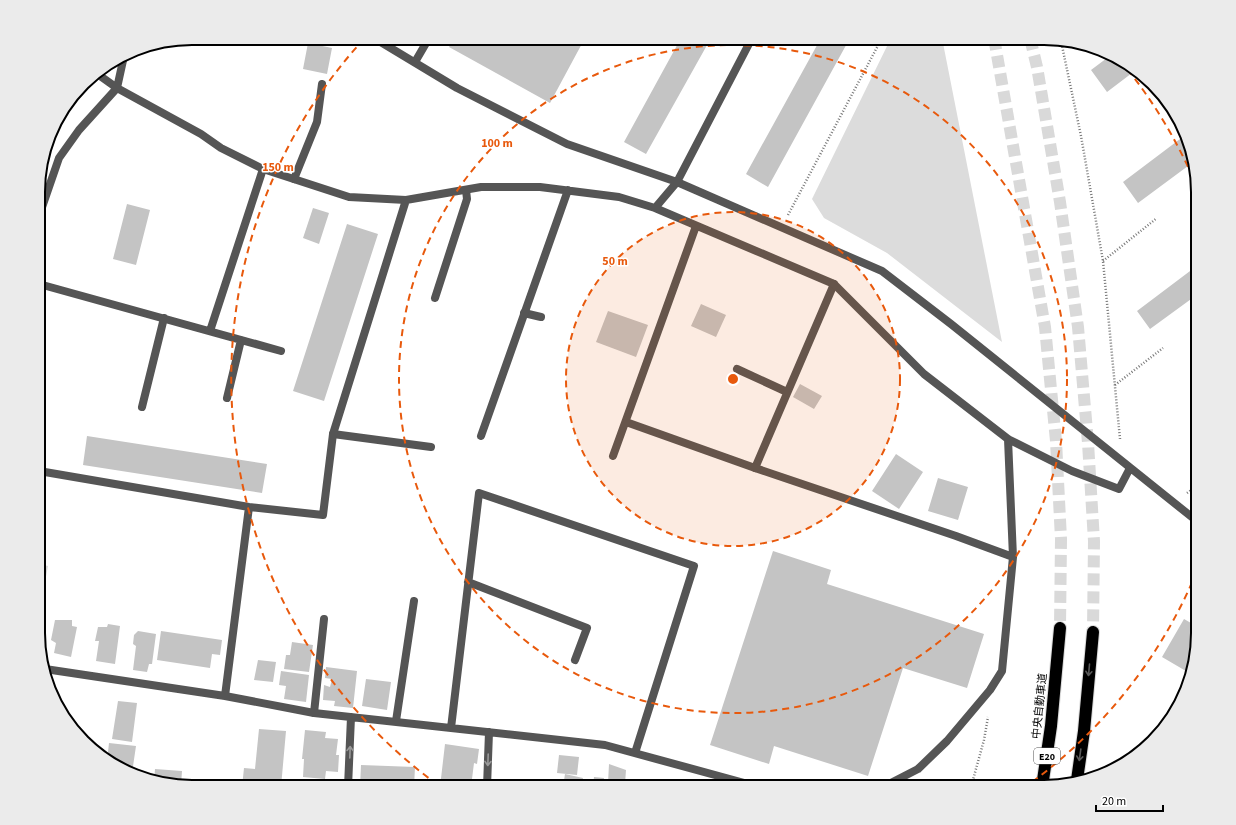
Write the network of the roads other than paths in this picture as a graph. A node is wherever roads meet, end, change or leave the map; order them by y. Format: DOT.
graph roads {
  1 [pos="386,45"];
  2 [pos="425,45"];
  3 [pos="748,45"];
  4 [pos="123,62"];
  5 [pos="415,62"];
  6 [pos="101,77"];
  7 [pos="322,84"];
  8 [pos="117,88"];
  9 [pos="263,170"];
  10 [pos="294,179"];
  11 [pos="677,182"];
  12 [pos="466,190"];
  13 [pos="568,190"];
  14 [pos="45,199"];
  15 [pos="406,200"];
  16 [pos="655,208"];
  17 [pos="696,226"];
  18 [pos="834,284"];
  19 [pos="45,286"];
  20 [pos="435,298"];
  21 [pos="524,313"];
  22 [pos="540,317"];
  23 [pos="164,318"];
  24 [pos="210,331"];
  25 [pos="242,340"];
  26 [pos="281,351"];
  27 [pos="737,369"];
  28 [pos="787,392"];
  29 [pos="227,398"];
  30 [pos="142,407"];
  31 [pos="626,422"];
  32 [pos="333,434"];
  33 [pos="481,436"];
  34 [pos="1008,439"];
  35 [pos="431,447"];
  36 [pos="613,456"];
  37 [pos="755,468"];
  38 [pos="1130,468"];
  39 [pos="45,472"];
  40 [pos="249,507"];
  41 [pos="1191,516"];
  42 [pos="1013,557"];
  43 [pos="468,582"];
  44 [pos="414,601"];
  45 [pos="324,619"];
  46 [pos="1060,628"];
  47 [pos="1093,632"];
  48 [pos="575,660"];
  49 [pos="50,670"];
  50 [pos="225,696"];
  51 [pos="314,713"];
  52 [pos="351,717"];
  53 [pos="396,721"];
  54 [pos="451,728"];
  55 [pos="489,732"];
  56 [pos="635,753"];
  57 [pos="1078,776"];
  58 [pos="348,780"];
  59 [pos="487,780"];
  60 [pos="733,780"];
  61 [pos="897,780"];
  62 [pos="1043,780"];
  1 -- 5 [label="street"];
  2 -- 5 [label="street"];
  3 -- 11 [label="street"];
  4 -- 8 [label="street"];
  5 -- 11 [label="street"];
  6 -- 8 [label="street"];
  7 -- 10 [label="street"];
  8 -- 9 [label="street"];
  8 -- 14 [label="street"];
  9 -- 10 [label="street"];
  9 -- 24 [label="street"];
  10 -- 15 [label="street"];
  11 -- 16 [label="street"];
  11 -- 38 [label="street"];
  12 -- 13 [label="street"];
  12 -- 15 [label="street"];
  12 -- 20 [label="street"];
  13 -- 16 [label="street"];
  13 -- 21 [label="street"];
  15 -- 32 [label="street"];
  16 -- 17 [label="street"];
  17 -- 18 [label="street"];
  17 -- 31 [label="street"];
  18 -- 28 [label="street"];
  18 -- 34 [label="street"];
  19 -- 23 [label="street"];
  21 -- 22 [label="street"];
  21 -- 33 [label="street"];
  23 -- 24 [label="street"];
  23 -- 30 [label="street"];
  24 -- 25 [label="street"];
  25 -- 26 [label="street"];
  25 -- 29 [label="street"];
  27 -- 28 [label="street"];
  28 -- 37 [label="street"];
  31 -- 36 [label="street"];
  31 -- 37 [label="street"];
  32 -- 35 [label="street"];
  32 -- 40 [label="street"];
  34 -- 38 [label="street"];
  34 -- 42 [label="street"];
  37 -- 42 [label="street"];
  38 -- 41 [label="street"];
  39 -- 40 [label="street"];
  40 -- 50 [label="street"];
  42 -- 61 [label="street"];
  43 -- 48 [label="street"];
  43 -- 54 [label="street"];
  43 -- 56 [label="street"];
  44 -- 53 [label="street"];
  45 -- 51 [label="street"];
  46 -- 62 [label="highway, 中央自動車道 / E20"];
  47 -- 57 [label="highway, one-way"];
  49 -- 50 [label="street"];
  50 -- 51 [label="street"];
  51 -- 52 [label="street"];
  52 -- 53 [label="street"];
  58 -- 52 [label="street, one-way"];
  53 -- 54 [label="street"];
  54 -- 55 [label="street"];
  55 -- 56 [label="street"];
  55 -- 59 [label="street, one-way"];
  56 -- 60 [label="street"];
}
